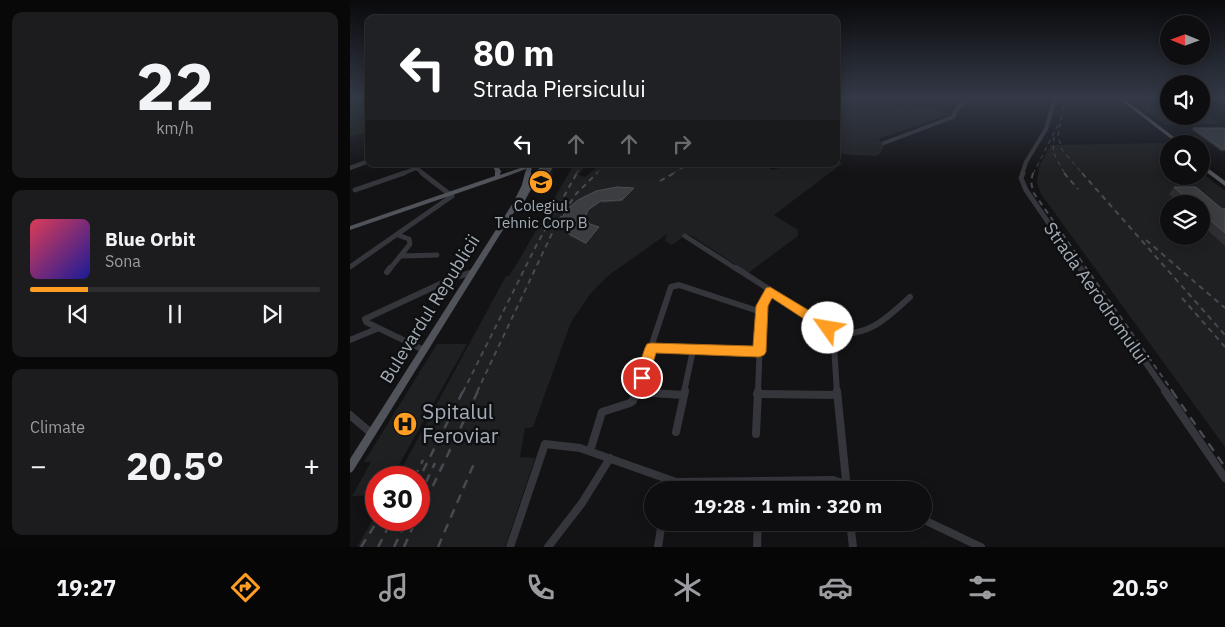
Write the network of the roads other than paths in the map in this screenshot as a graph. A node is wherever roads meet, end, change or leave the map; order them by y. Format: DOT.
graph roads {
  1 [pos="935,124"];
  2 [pos="1048,124"];
  3 [pos="1149,124"];
  4 [pos="1154,124"];
  5 [pos="1163,135"];
  6 [pos="1169,135"];
  7 [pos="884,142"];
  8 [pos="365,162"];
  9 [pos="496,167"];
  10 [pos="528,167"];
  11 [pos="529,167"];
  12 [pos="544,167"];
  13 [pos="1210,167"];
  14 [pos="350,168"];
  15 [pos="417,168"];
  16 [pos="1210,172"];
  17 [pos="497,178"];
  18 [pos="1225,178"];
  19 [pos="1225,184"];
  20 [pos="355,190"];
  21 [pos="452,194"];
  22 [pos="350,228"];
  23 [pos="500,228"];
  24 [pos="398,234"];
  25 [pos="685,236"];
  26 [pos="437,255"];
  27 [pos="402,256"];
  28 [pos="350,267"];
  29 [pos="387,272"];
  30 [pos="472,272"];
  31 [pos="770,291"];
  32 [pos="910,297"];
  33 [pos="761,312"];
  34 [pos="379,328"];
  35 [pos="833,331"];
  36 [pos="350,340"];
  37 [pos="651,348"];
  38 [pos="424,350"];
  39 [pos="693,350"];
  40 [pos="759,352"];
  41 [pos="637,392"];
  42 [pos="757,394"];
  43 [pos="683,395"];
  44 [pos="837,395"];
  45 [pos="350,415"];
  46 [pos="676,432"];
  47 [pos="372,433"];
  48 [pos="756,434"];
  49 [pos="590,452"];
  50 [pos="610,458"];
  51 [pos="350,468"];
  52 [pos="1225,478"];
  53 [pos="669,480"];
  54 [pos="680,481"];
  55 [pos="821,481"];
  56 [pos="835,481"];
  57 [pos="846,481"];
  58 [pos="932,524"];
  59 [pos="661,531"];
  60 [pos="758,531"];
  61 [pos="851,531"];
  62 [pos="510,547"];
  63 [pos="548,547"];
  64 [pos="658,547"];
  65 [pos="757,547"];
  66 [pos="853,547"];
  67 [pos="982,547"];
  1 -- 7 [label="street"];
  2 -- 52 [label="street, Strada Aerodromului"];
  3 -- 5 [label="main road"];
  4 -- 6 [label="main road"];
  8 -- 14 [label="street"];
  9 -- 17 [label="main road"];
  10 -- 17 [label="main road"];
  11 -- 23 [label="main road, Bulevardul Republicii, bridge"];
  12 -- 23 [label="main road"];
  13 -- 18 [label="main road"];
  15 -- 20 [label="street"];
  15 -- 21 [label="street"];
  16 -- 19 [label="main road"];
  17 -- 21 [label="main road"];
  21 -- 22 [label="main road"];
  21 -- 24 [label="street"];
  23 -- 30 [label="main road, Bulevardul Republicii"];
  24 -- 27 [label="street"];
  24 -- 28 [label="street"];
  25 -- 31 [label="street"];
  26 -- 27 [label="street"];
  27 -- 29 [label="street"];
  30 -- 34 [label="street"];
  30 -- 38 [label="main road, Bulevardul Republicii"];
  31 -- 33 [label="street"];
  31 -- 35 [label="street"];
  32 -- 35 [label="street"];
  33 -- 37 [label="street"];
  33 -- 40 [label="street"];
  34 -- 36 [label="street"];
  34 -- 38 [label="street"];
  35 -- 44 [label="street"];
  37 -- 39 [label="street"];
  37 -- 41 [label="street"];
  38 -- 47 [label="main road, Bulevardul Republicii"];
  39 -- 40 [label="street"];
  39 -- 43 [label="street"];
  40 -- 42 [label="street"];
  41 -- 43 [label="street"];
  41 -- 49 [label="street"];
  42 -- 44 [label="street"];
  42 -- 48 [label="street"];
  43 -- 46 [label="street"];
  44 -- 57 [label="street"];
  45 -- 47 [label="street"];
  47 -- 51 [label="main road, Bulevardul Republicii"];
  49 -- 50 [label="street"];
  49 -- 62 [label="street"];
  50 -- 53 [label="street"];
  50 -- 63 [label="street"];
  53 -- 54 [label="street"];
  55 -- 56 [label="street"];
  58 -- 67 [label="street"];
  59 -- 64 [label="street"];
  60 -- 65 [label="street"];
  61 -- 66 [label="street"];
}
